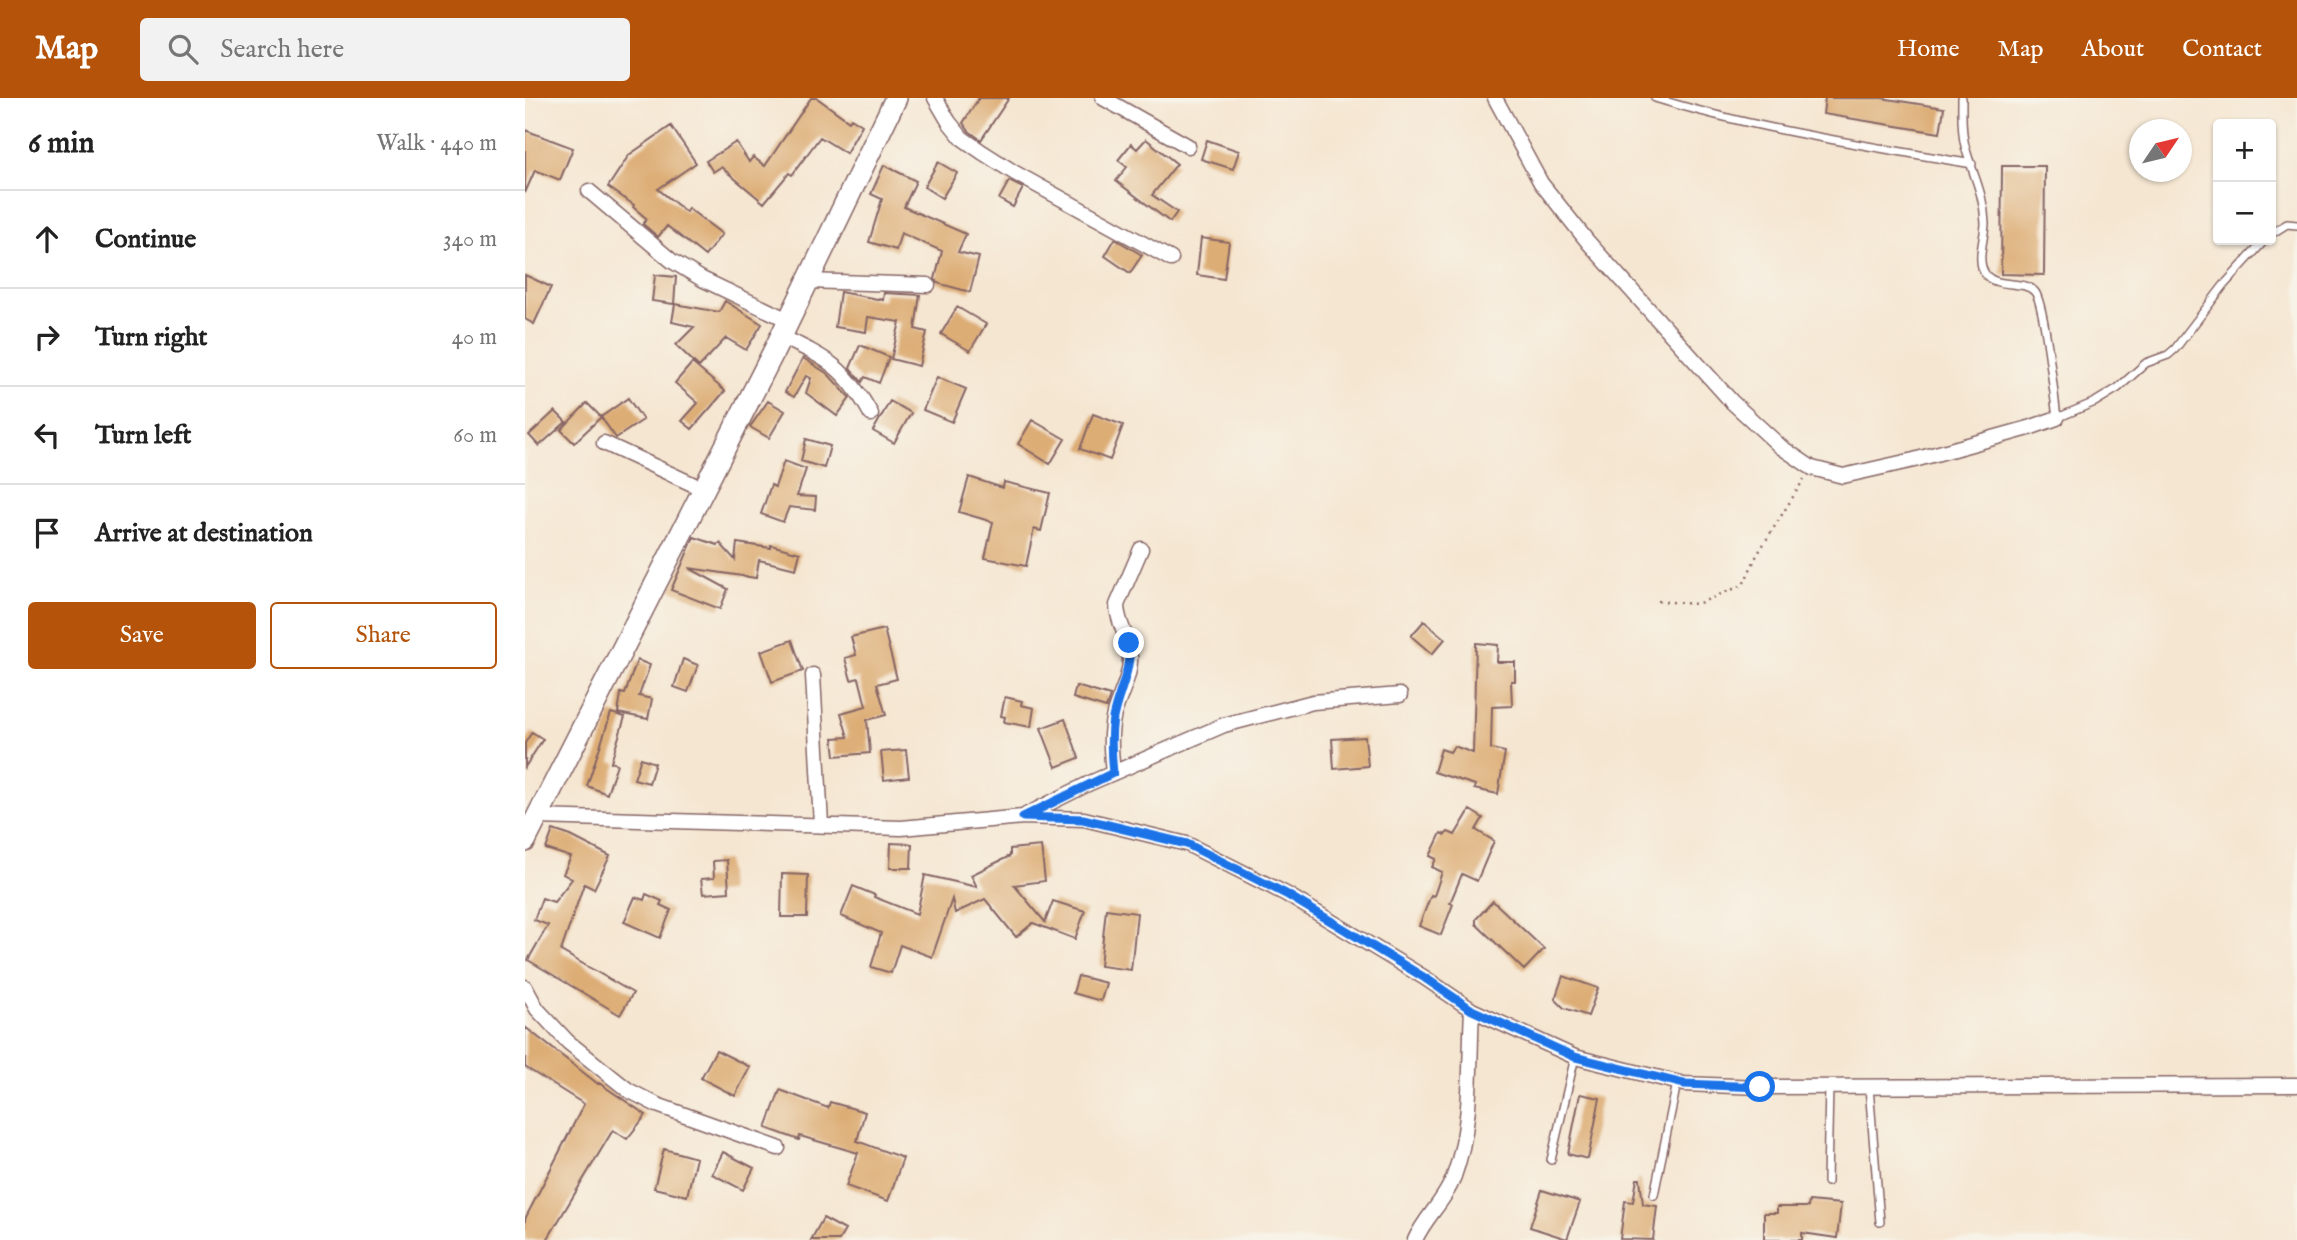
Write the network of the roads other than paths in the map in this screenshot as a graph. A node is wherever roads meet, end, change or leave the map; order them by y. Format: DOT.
graph roads {
  1 [pos="896,98"];
  2 [pos="935,98"];
  3 [pos="1104,98"];
  4 [pos="1495,98"];
  5 [pos="1655,98"];
  6 [pos="1962,98"];
  7 [pos="1188,146"];
  8 [pos="1972,164"];
  9 [pos="589,191"];
  10 [pos="2297,225"];
  11 [pos="2276,231"];
  12 [pos="2260,245"];
  13 [pos="1171,259"];
  14 [pos="807,281"];
  15 [pos="928,285"];
  16 [pos="784,328"];
  17 [pos="871,414"];
  18 [pos="2057,418"];
  19 [pos="604,443"];
  20 [pos="703,489"];
  21 [pos="1141,549"];
  22 [pos="813,675"];
  23 [pos="1400,695"];
  24 [pos="1113,773"];
  25 [pos="538,817"];
  26 [pos="1023,817"];
  27 [pos="821,825"];
  28 [pos="525,841"];
  29 [pos="525,986"];
  30 [pos="1472,1010"];
  31 [pos="1575,1057"];
  32 [pos="1677,1082"];
  33 [pos="2297,1084"];
  34 [pos="1829,1086"];
  35 [pos="1869,1086"];
  36 [pos="778,1148"];
  37 [pos="1551,1160"];
  38 [pos="1827,1182"];
  39 [pos="1654,1195"];
  40 [pos="1880,1222"];
  41 [pos="1415,1240"];
  1 -- 14 [label="main road"];
  2 -- 13 [label="street"];
  3 -- 7 [label="street"];
  4 -- 18 [label="street"];
  5 -- 8 [label="lane"];
  6 -- 8 [label="lane"];
  8 -- 18 [label="lane"];
  9 -- 16 [label="street"];
  10 -- 11 [label="lane"];
  12 -- 18 [label="lane"];
  14 -- 15 [label="street"];
  14 -- 16 [label="main road"];
  16 -- 17 [label="street"];
  16 -- 20 [label="main road"];
  19 -- 20 [label="street"];
  20 -- 25 [label="main road"];
  21 -- 24 [label="street"];
  22 -- 27 [label="street"];
  23 -- 24 [label="street"];
  24 -- 26 [label="street"];
  25 -- 27 [label="street"];
  25 -- 28 [label="main road"];
  26 -- 27 [label="street"];
  26 -- 30 [label="street"];
  29 -- 36 [label="street"];
  30 -- 31 [label="street"];
  30 -- 41 [label="street"];
  31 -- 32 [label="street"];
  31 -- 37 [label="lane"];
  32 -- 34 [label="street"];
  32 -- 39 [label="lane"];
  33 -- 35 [label="street"];
  34 -- 35 [label="street"];
  34 -- 38 [label="lane"];
  35 -- 40 [label="lane"];
}
